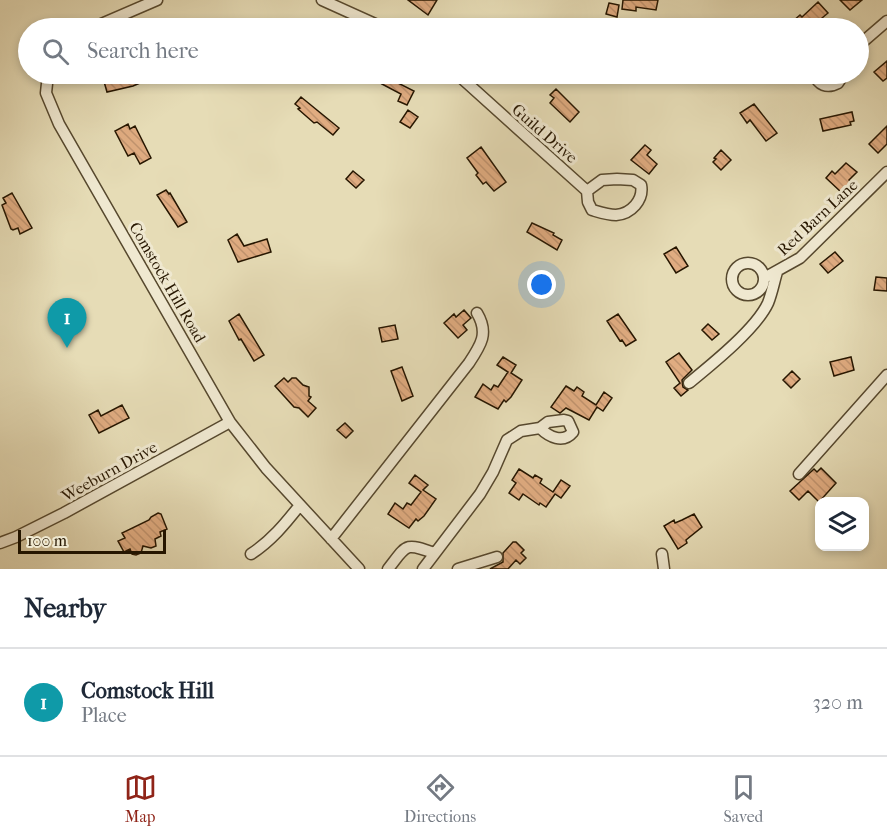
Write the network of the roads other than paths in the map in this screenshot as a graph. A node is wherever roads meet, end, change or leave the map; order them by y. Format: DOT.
graph roads {
  1 [pos="157,0"];
  2 [pos="322,0"];
  3 [pos="115,18"];
  4 [pos="362,18"];
  5 [pos="887,21"];
  6 [pos="869,37"];
  7 [pos="47,84"];
  8 [pos="468,84"];
  9 [pos="887,172"];
  10 [pos="587,191"];
  11 [pos="777,272"];
  12 [pos="764,278"];
  13 [pos="477,313"];
  14 [pos="887,375"];
  15 [pos="689,383"];
  16 [pos="230,422"];
  17 [pos="540,428"];
  18 [pos="799,474"];
  19 [pos="300,505"];
  20 [pos="331,538"];
  21 [pos="0,543"];
  22 [pos="434,553"];
  23 [pos="251,554"];
  24 [pos="662,554"];
  25 [pos="497,557"];
  26 [pos="359,569"];
  27 [pos="388,569"];
  28 [pos="423,569"];
  29 [pos="458,569"];
  30 [pos="664,569"];
  1 -- 3 [label="street"];
  2 -- 4 [label="street"];
  5 -- 6 [label="street"];
  7 -- 16 [label="street, Comstock Hill Road"];
  8 -- 10 [label="street, Guild Drive"];
  9 -- 11 [label="street, Red Barn Lane"];
  10 -- 10 [label="street"];
  11 -- 12 [label="street, Red Barn Lane"];
  11 -- 15 [label="street"];
  13 -- 20 [label="street"];
  14 -- 18 [label="street"];
  16 -- 19 [label="street, Comstock Hill Road"];
  16 -- 21 [label="street, Weeburn Drive"];
  17 -- 22 [label="street"];
  19 -- 20 [label="street, Comstock Hill Road"];
  19 -- 23 [label="street"];
  20 -- 26 [label="street, Comstock Hill Road"];
  22 -- 27 [label="street"];
  22 -- 28 [label="street"];
  24 -- 30 [label="street"];
  25 -- 29 [label="street"];
}
